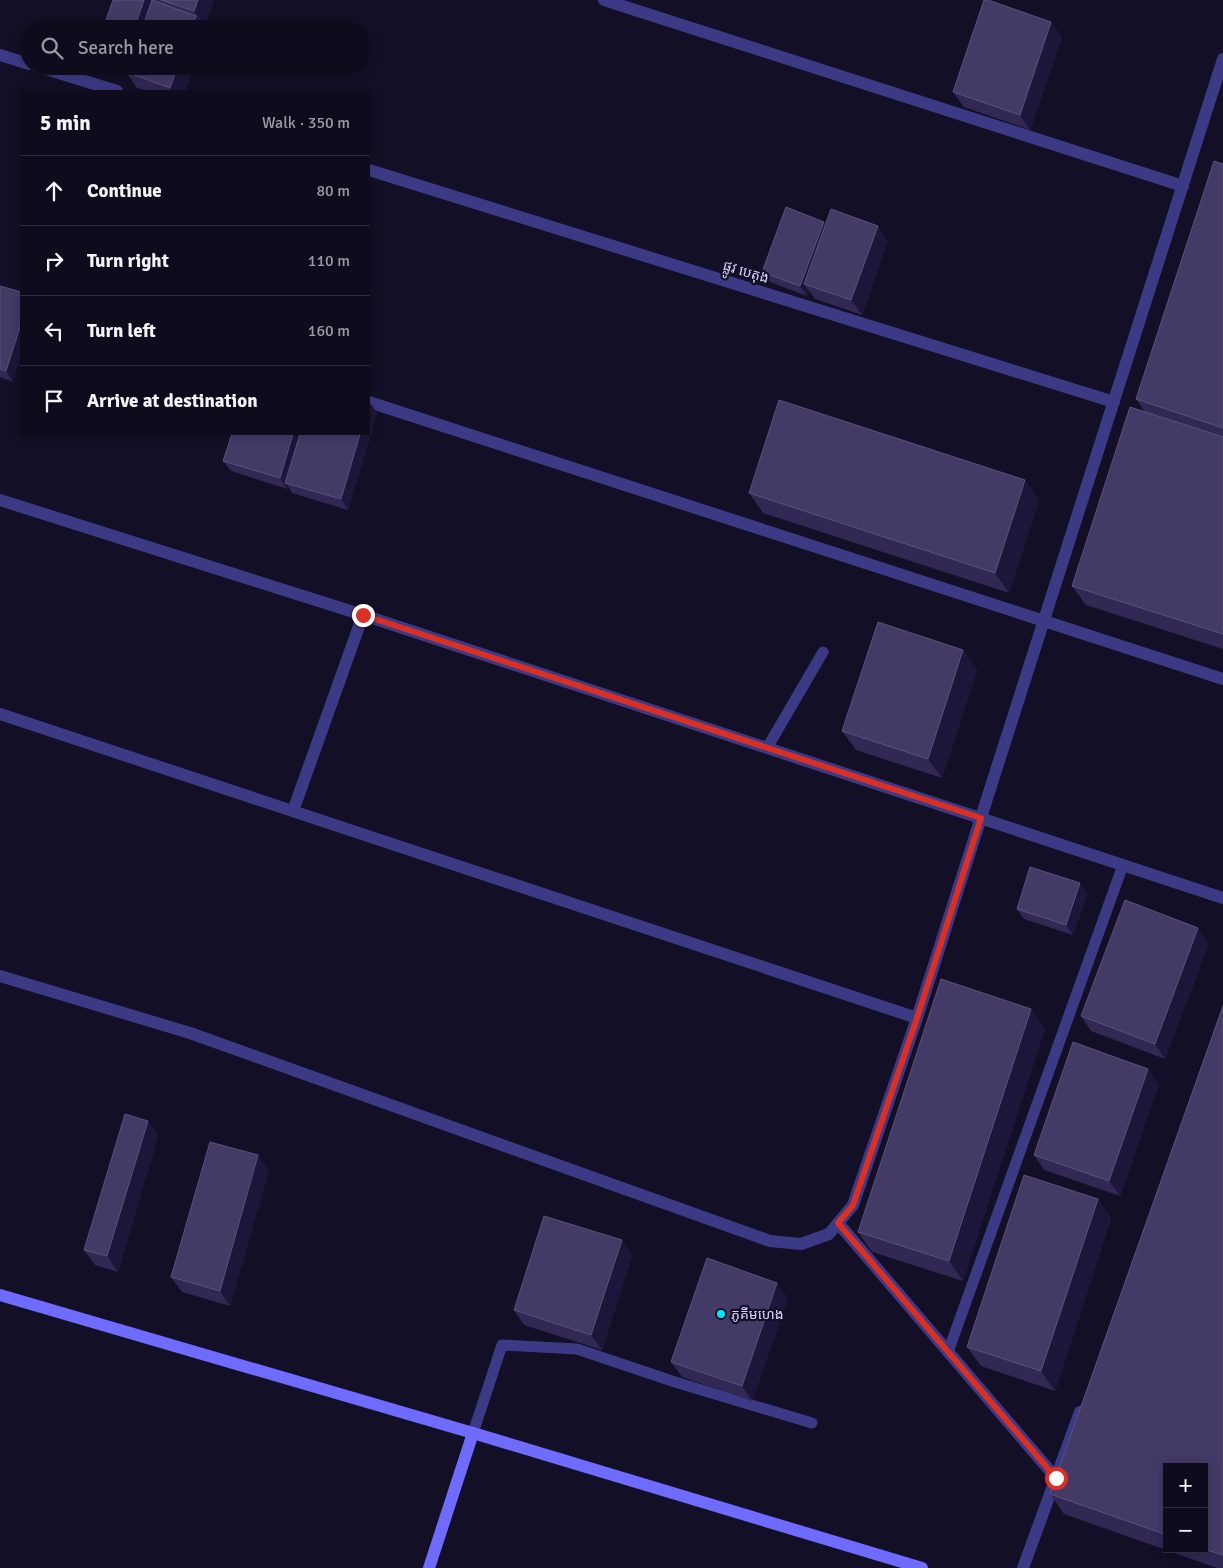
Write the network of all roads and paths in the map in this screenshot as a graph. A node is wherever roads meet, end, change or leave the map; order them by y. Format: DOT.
graph roads {
  1 [pos="604,0"];
  2 [pos="0,55"];
  3 [pos="1223,60"];
  4 [pos="20,61"];
  5 [pos="65,75"];
  6 [pos="113,90"];
  7 [pos="370,170"];
  8 [pos="1183,186"];
  9 [pos="370,402"];
  10 [pos="1114,402"];
  11 [pos="0,500"];
  12 [pos="363,615"];
  13 [pos="1044,621"];
  14 [pos="823,652"];
  15 [pos="1223,679"];
  16 [pos="0,714"];
  17 [pos="767,748"];
  18 [pos="293,811"];
  19 [pos="981,818"];
  20 [pos="1123,865"];
  21 [pos="1223,898"];
  22 [pos="0,976"];
  23 [pos="917,1018"];
  24 [pos="838,1223"];
  25 [pos="0,1295"];
  26 [pos="948,1352"];
  27 [pos="1082,1404"];
  28 [pos="812,1423"];
  29 [pos="473,1433"];
  30 [pos="1056,1478"];
  31 [pos="432,1567"];
  32 [pos="922,1568"];
  33 [pos="1023,1568"];
  1 -- 8 [label="street"];
  2 -- 4 [label="street"];
  3 -- 8 [label="street"];
  5 -- 6 [label="street"];
  7 -- 10 [label="street, ផ្លូវ បេតុង"];
  8 -- 10 [label="street"];
  9 -- 13 [label="street"];
  10 -- 13 [label="street"];
  11 -- 12 [label="street"];
  12 -- 17 [label="street"];
  12 -- 18 [label="street"];
  13 -- 15 [label="street"];
  13 -- 19 [label="street"];
  14 -- 17 [label="lane"];
  16 -- 18 [label="street"];
  17 -- 19 [label="street"];
  18 -- 23 [label="street"];
  19 -- 20 [label="street"];
  19 -- 23 [label="street"];
  20 -- 21 [label="street"];
  20 -- 26 [label="lane"];
  22 -- 24 [label="street"];
  23 -- 24 [label="street"];
  24 -- 26 [label="street"];
  25 -- 29 [label="main road"];
  26 -- 30 [label="street"];
  27 -- 30 [label="street"];
  28 -- 29 [label="lane"];
  29 -- 31 [label="main road"];
  29 -- 32 [label="main road"];
  30 -- 33 [label="street"];
}
